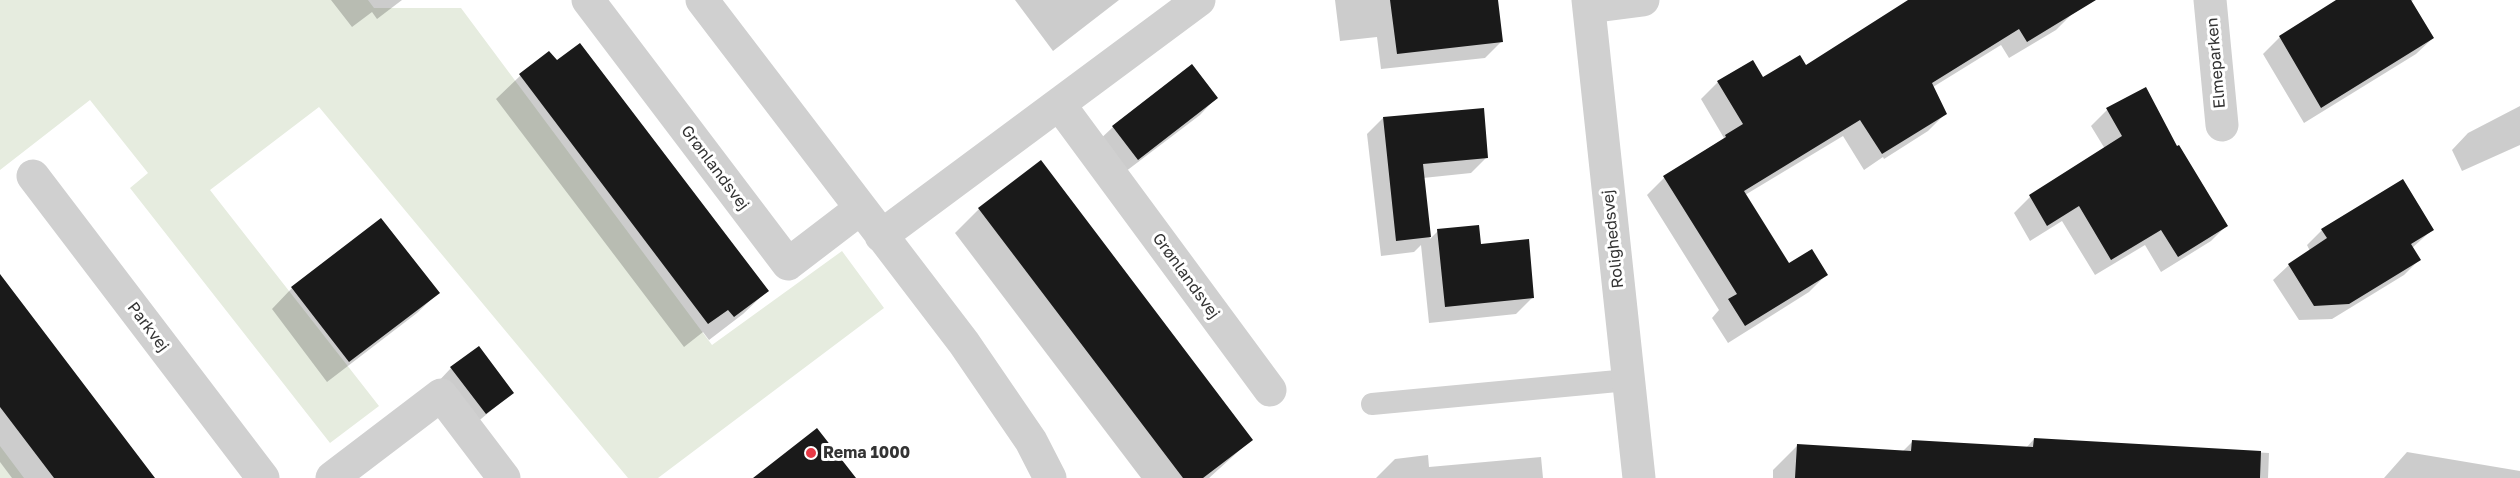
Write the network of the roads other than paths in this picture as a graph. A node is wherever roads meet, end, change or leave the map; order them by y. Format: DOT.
graph roads {
  1 [pos="588,0"];
  2 [pos="702,0"];
  3 [pos="1198,0"];
  4 [pos="1643,0"];
  5 [pos="2210,0"];
  6 [pos="1588,3"];
  7 [pos="1059,104"];
  8 [pos="2222,125"];
  9 [pos="33,176"];
  10 [pos="861,209"];
  11 [pos="881,236"];
  12 [pos="1628,380"];
  13 [pos="1270,390"];
  14 [pos="1372,404"];
  15 [pos="263,478"];
  16 [pos="332,478"];
  17 [pos="504,478"];
  18 [pos="1050,478"];
  19 [pos="1639,478"];
  1 -- 10 [label="street, Grønlandsvej"];
  2 -- 10 [label="street"];
  3 -- 7 [label="street"];
  4 -- 6 [label="street"];
  5 -- 8 [label="street, Elmeparken"];
  6 -- 12 [label="street, Rolighedsvej"];
  7 -- 11 [label="street"];
  7 -- 13 [label="street, Grønlandsvej"];
  9 -- 15 [label="street, Parkvej"];
  10 -- 11 [label="street"];
  11 -- 18 [label="street"];
  12 -- 14 [label="lane"];
  12 -- 19 [label="street, Rolighedsvej"];
  16 -- 17 [label="street"];
}
